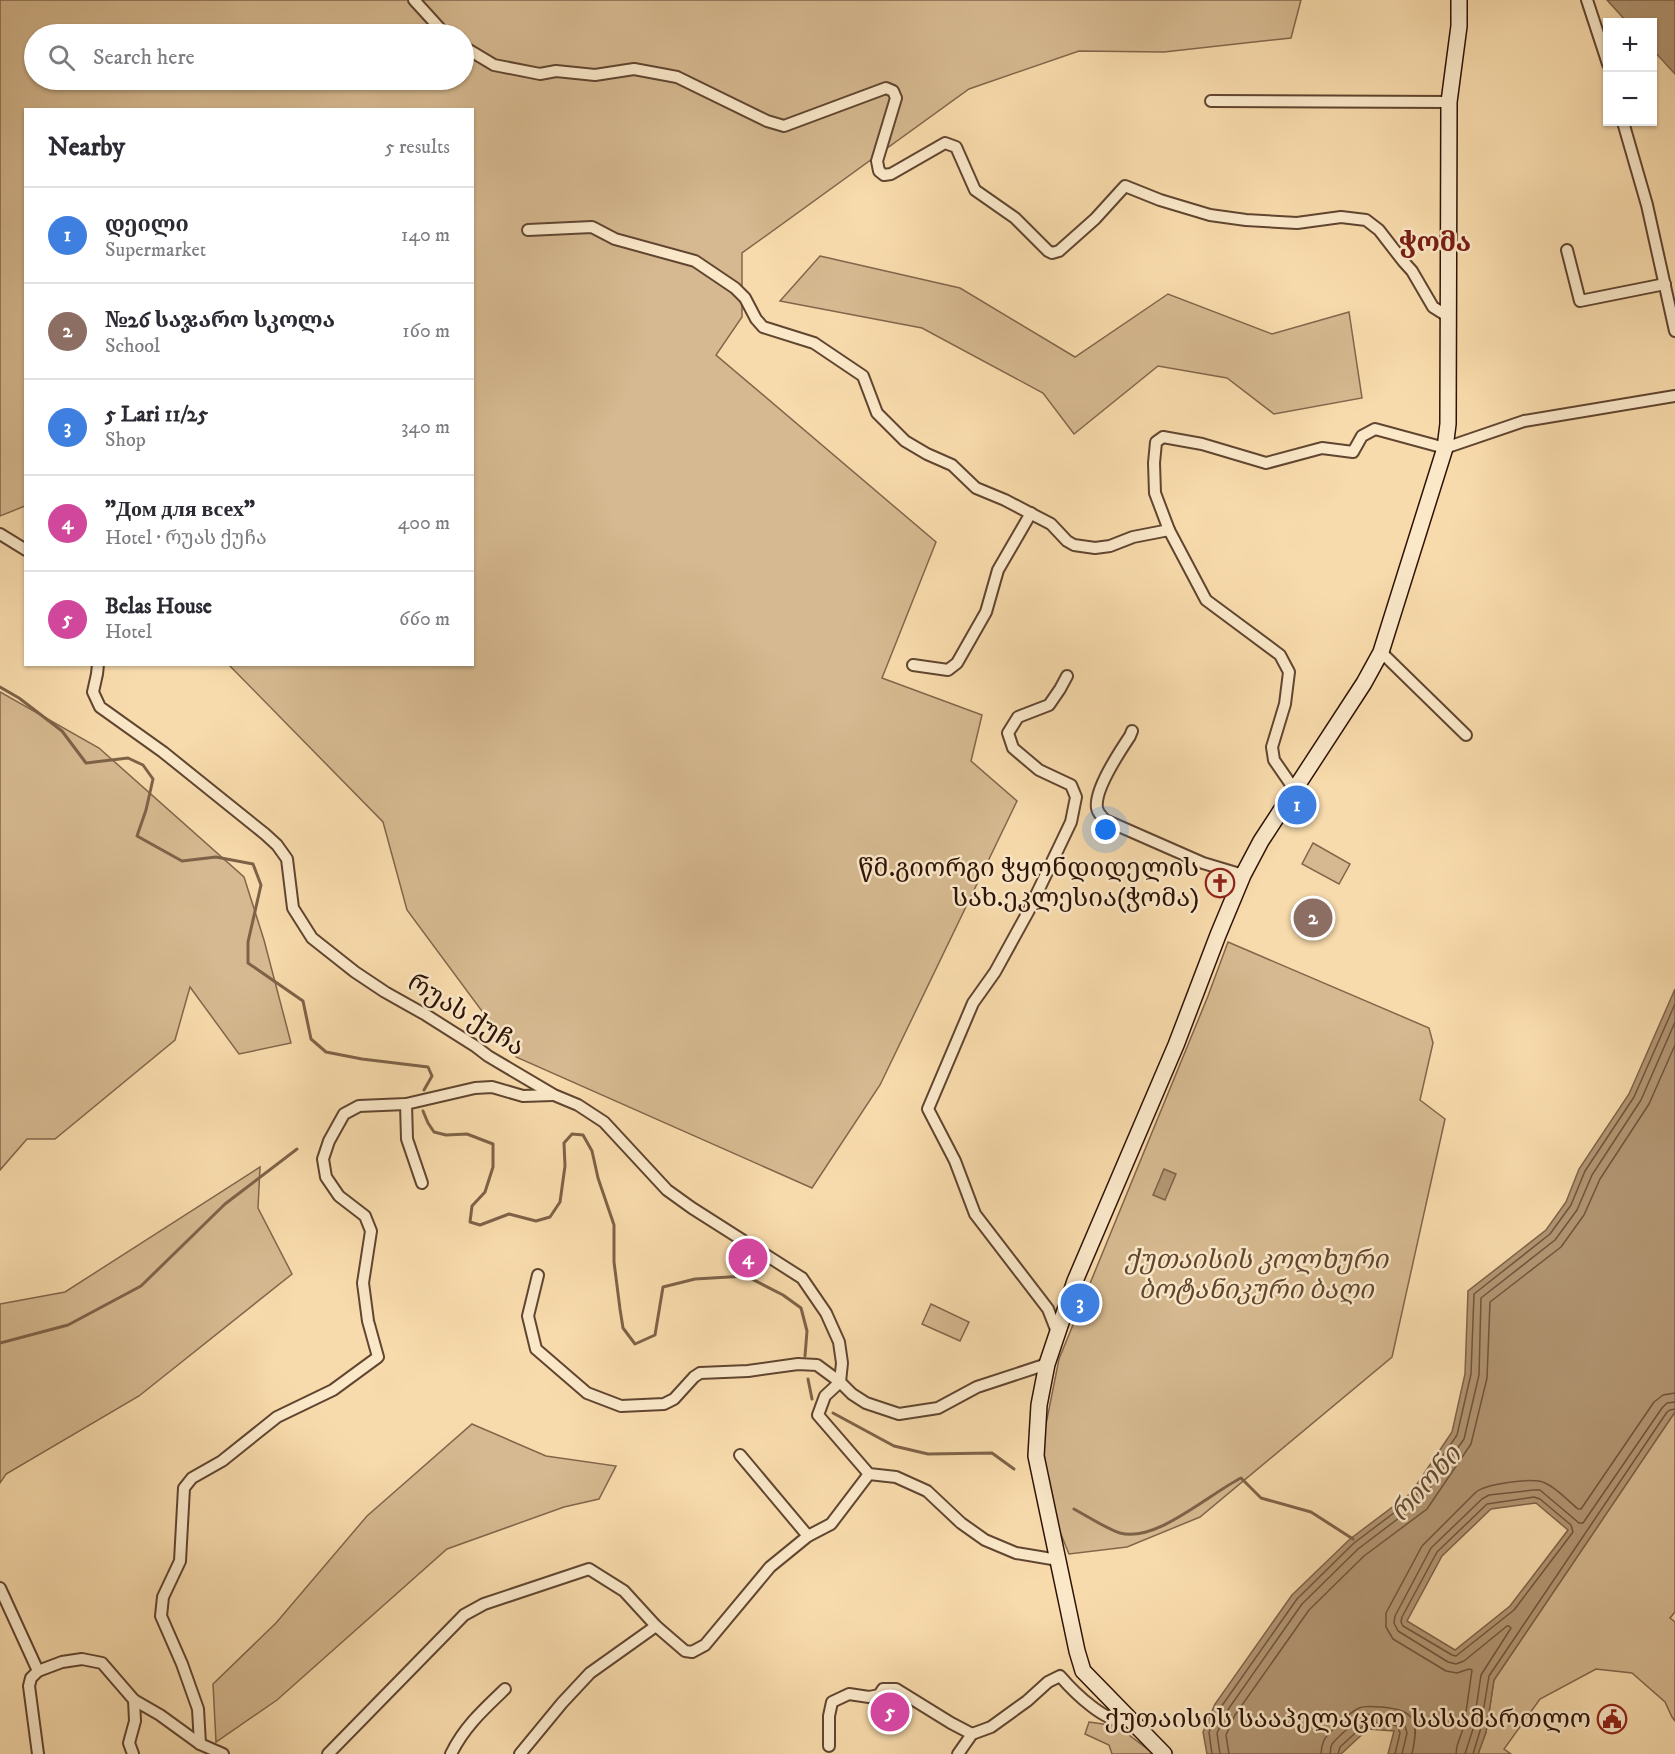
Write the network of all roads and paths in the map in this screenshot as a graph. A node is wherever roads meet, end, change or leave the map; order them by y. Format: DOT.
graph roads {
  1 [pos="414,0"];
  2 [pos="1459,0"];
  3 [pos="1587,0"];
  4 [pos="436,24"];
  5 [pos="1603,49"];
  6 [pos="474,53"];
  7 [pos="1211,101"];
  8 [pos="1449,102"];
  9 [pos="1624,126"];
  10 [pos="528,230"];
  11 [pos="1568,250"];
  12 [pos="1665,284"];
  13 [pos="1449,317"];
  14 [pos="1675,331"];
  15 [pos="1675,396"];
  16 [pos="1445,448"];
  17 [pos="1031,513"];
  18 [pos="1169,530"];
  19 [pos="0,534"];
  20 [pos="24,549"];
  21 [pos="1381,652"];
  22 [pos="913,665"];
  23 [pos="98,666"];
  24 [pos="1067,676"];
  25 [pos="1132,731"];
  26 [pos="1466,735"];
  27 [pos="1294,789"];
  28 [pos="1243,875"];
  29 [pos="554,1095"];
  30 [pos="406,1104"];
  31 [pos="422,1183"];
  32 [pos="538,1275"];
  33 [pos="1057,1332"];
  34 [pos="1047,1364"];
  35 [pos="840,1382"];
  36 [pos="740,1455"];
  37 [pos="869,1474"];
  38 [pos="808,1536"];
  39 [pos="1058,1560"];
  40 [pos="0,1588"];
  41 [pos="656,1626"];
  42 [pos="38,1671"];
  43 [pos="505,1689"];
  44 [pos="134,1700"];
  45 [pos="1129,1719"];
  46 [pos="972,1734"];
  47 [pos="200,1744"];
  48 [pos="830,1746"];
  49 [pos="38,1754"];
  50 [pos="133,1754"];
  51 [pos="223,1754"];
  52 [pos="328,1754"];
  53 [pos="451,1754"];
  54 [pos="520,1754"];
  55 [pos="958,1754"];
  56 [pos="1164,1754"];
  1 -- 4 [label="street"];
  2 -- 8 [label="main road"];
  3 -- 5 [label="street"];
  6 -- 13 [label="street"];
  7 -- 8 [label="street"];
  8 -- 13 [label="main road"];
  9 -- 12 [label="street"];
  10 -- 17 [label="street"];
  11 -- 12 [label="street"];
  12 -- 14 [label="street"];
  13 -- 16 [label="main road"];
  15 -- 16 [label="street"];
  16 -- 18 [label="street"];
  16 -- 21 [label="main road"];
  17 -- 18 [label="street"];
  17 -- 22 [label="street"];
  18 -- 27 [label="street"];
  19 -- 20 [label="street"];
  21 -- 26 [label="street"];
  21 -- 27 [label="main road"];
  23 -- 29 [label="street, რუას ქუჩა"];
  24 -- 33 [label="street"];
  25 -- 28 [label="street"];
  27 -- 28 [label="main road"];
  28 -- 33 [label="main road"];
  29 -- 30 [label="street"];
  29 -- 35 [label="street, რუას ქუჩა"];
  30 -- 31 [label="street"];
  30 -- 47 [label="street"];
  32 -- 35 [label="street"];
  33 -- 34 [label="main road"];
  34 -- 35 [label="street"];
  34 -- 39 [label="main road"];
  35 -- 37 [label="street"];
  36 -- 38 [label="street"];
  37 -- 38 [label="street"];
  37 -- 39 [label="street"];
  38 -- 41 [label="street"];
  39 -- 45 [label="main road"];
  40 -- 42 [label="street"];
  41 -- 52 [label="street"];
  41 -- 54 [label="street"];
  42 -- 44 [label="street"];
  42 -- 49 [label="street"];
  43 -- 53 [label="street"];
  44 -- 47 [label="street"];
  44 -- 50 [label="street"];
  45 -- 46 [label="street"];
  45 -- 56 [label="main road"];
  46 -- 48 [label="street"];
  46 -- 55 [label="street"];
  47 -- 51 [label="street"];
}
